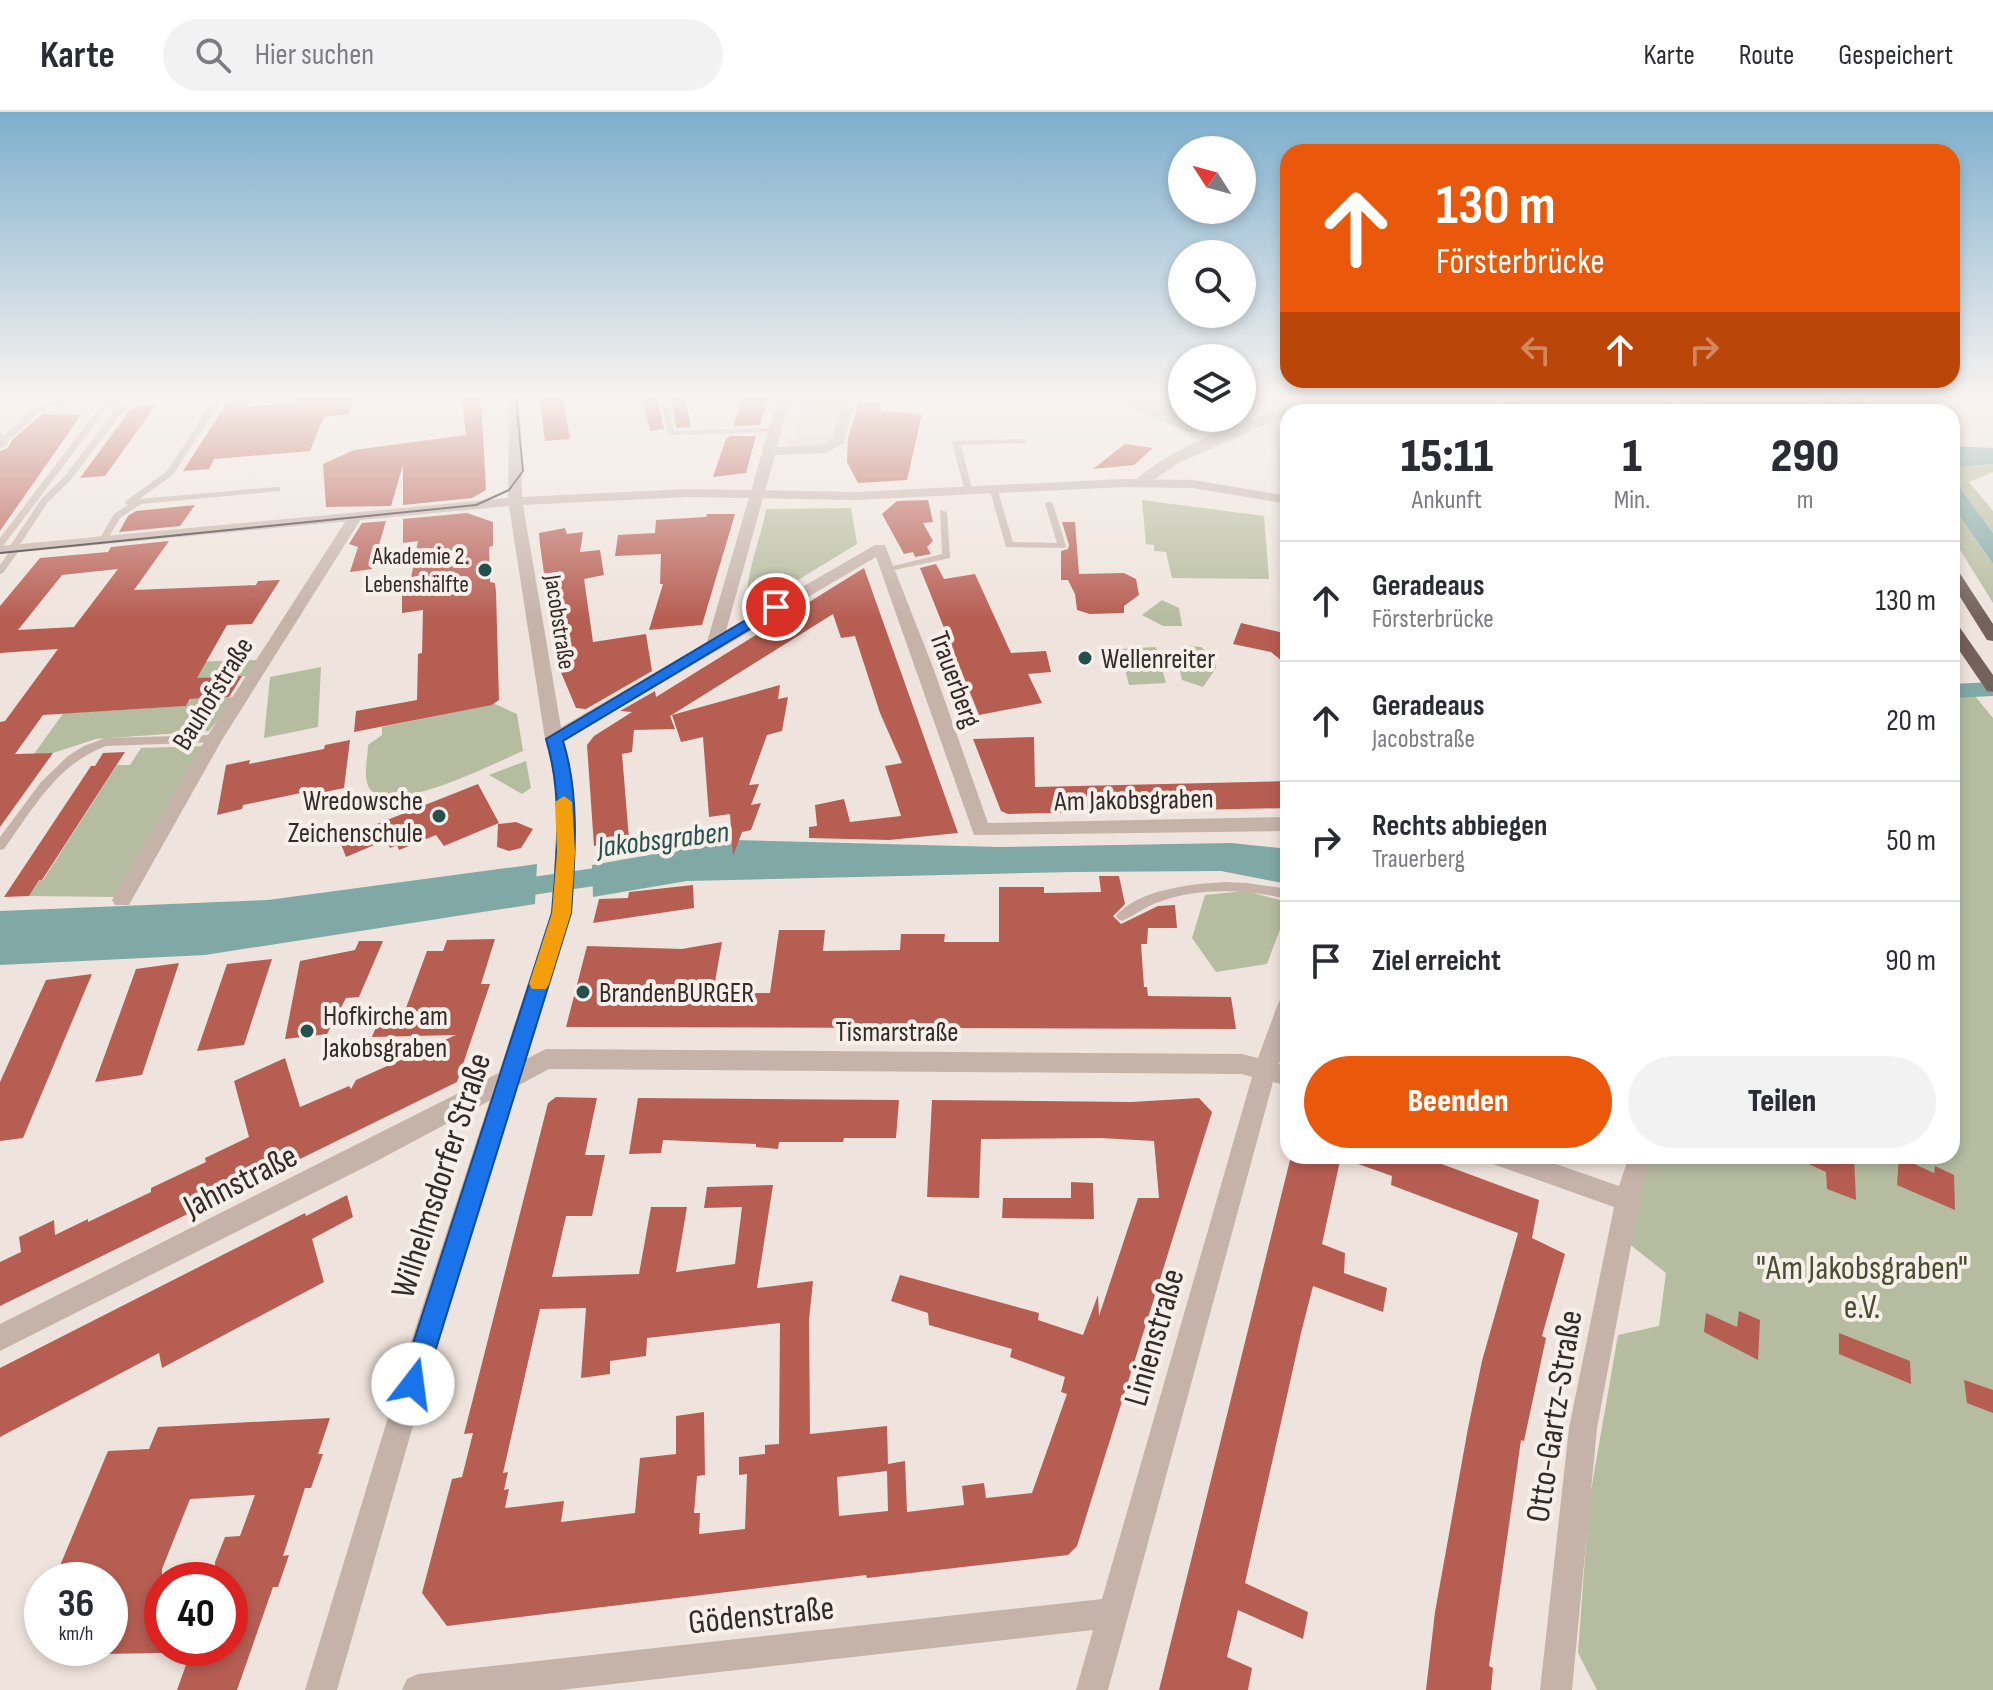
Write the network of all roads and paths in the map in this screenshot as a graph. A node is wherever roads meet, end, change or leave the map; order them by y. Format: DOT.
graph roads {
  1 [pos="59,472"];
  2 [pos="73,472"];
  3 [pos="171,472"];
  4 [pos="515,472"];
  5 [pos="764,472"];
  6 [pos="963,472"];
  7 [pos="1157,472"];
  8 [pos="1139,484"];
  9 [pos="993,488"];
  10 [pos="277,489"];
  11 [pos="968,489"];
  12 [pos="758,496"];
  13 [pos="1280,499"];
  14 [pos="515,502"];
  15 [pos="1049,504"];
  16 [pos="1280,510"];
  17 [pos="121,512"];
  18 [pos="943,512"];
  19 [pos="354,519"];
  20 [pos="103,540"];
  21 [pos="7,548"];
  22 [pos="888,570"];
  23 [pos="0,571"];
  24 [pos="1960,584"];
  25 [pos="1993,636"];
  26 [pos="1960,640"];
  27 [pos="715,643"];
  28 [pos="1993,687"];
  29 [pos="214,739"];
  30 [pos="554,739"];
  31 [pos="1280,824"];
  32 [pos="981,830"];
  33 [pos="0,846"];
  34 [pos="566,852"];
  35 [pos="1280,893"];
  36 [pos="122,900"];
  37 [pos="1122,916"];
  38 [pos="1277,1072"];
  39 [pos="508,1079"];
  40 [pos="1524,1164"];
  41 [pos="1638,1164"];
  42 [pos="1627,1200"];
  43 [pos="0,1338"];
  44 [pos="1112,1613"];
  45 [pos="321,1690"];
  46 [pos="418,1690"];
  47 [pos="1092,1690"];
  48 [pos="1556,1690"];
  1 -- 21 [label="lane"];
  2 -- 21 [label="lane"];
  3 -- 17 [label="lane"];
  4 -- 14 [label="street, Jacobstraße"];
  5 -- 12 [label="street"];
  6 -- 11 [label="lane"];
  7 -- 8 [label="street"];
  8 -- 9 [label="street"];
  8 -- 13 [label="street"];
  8 -- 16 [label="street"];
  9 -- 11 [label="street"];
  9 -- 15 [label="lane"];
  10 -- 17 [label="lane"];
  11 -- 12 [label="street"];
  12 -- 14 [label="street"];
  12 -- 27 [label="street"];
  14 -- 19 [label="street"];
  14 -- 30 [label="street, Jacobstraße"];
  17 -- 20 [label="lane"];
  18 -- 22 [label="lane"];
  19 -- 20 [label="street"];
  19 -- 29 [label="street, Bauhofstraße"];
  20 -- 21 [label="street"];
  21 -- 23 [label="lane"];
  22 -- 27 [label="street, Trauerberg"];
  22 -- 32 [label="street, Trauerberg"];
  24 -- 25 [label="main road"];
  26 -- 28 [label="main road"];
  27 -- 30 [label="street, Trauerberg"];
  29 -- 33 [label="lane"];
  29 -- 36 [label="street, Bauhofstraße"];
  30 -- 34 [label="street, Jacobstraße"];
  31 -- 32 [label="street, Am Jakobsgraben"];
  34 -- 39 [label="street, Wilhelmsdorfer Straße"];
  35 -- 37 [label="lane"];
  38 -- 39 [label="street, Tismarstraße"];
  38 -- 44 [label="street, Linienstraße"];
  39 -- 43 [label="street, Jahnstraße"];
  39 -- 45 [label="street, Wilhelmsdorfer Straße"];
  40 -- 42 [label="street"];
  41 -- 42 [label="street, Otto-Gartz-Straße"];
  42 -- 48 [label="street, Otto-Gartz-Straße"];
  44 -- 46 [label="street, Gödenstraße"];
  44 -- 47 [label="street, Linienstraße"];
}
